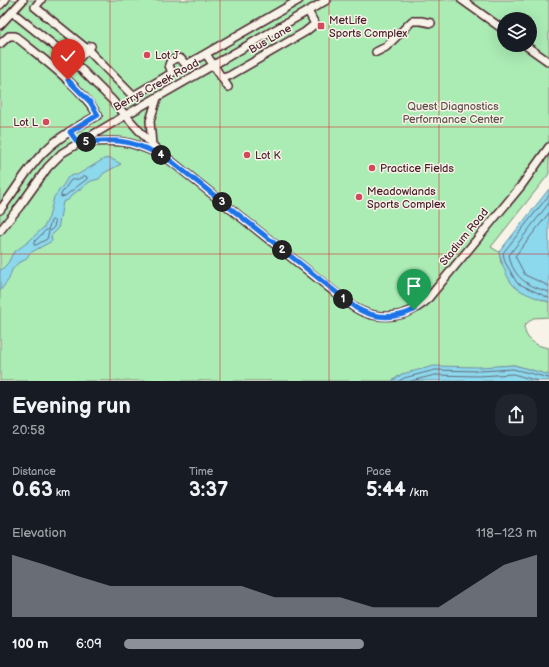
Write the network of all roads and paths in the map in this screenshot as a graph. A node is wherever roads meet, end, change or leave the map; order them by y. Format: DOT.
graph roads {
  1 [pos="5,0"];
  2 [pos="23,0"];
  3 [pos="41,0"];
  4 [pos="298,0"];
  5 [pos="327,0"];
  6 [pos="462,0"];
  7 [pos="0,6"];
  8 [pos="12,12"];
  9 [pos="306,12"];
  10 [pos="431,23"];
  11 [pos="497,25"];
  12 [pos="0,26"];
  13 [pos="0,44"];
  14 [pos="89,48"];
  15 [pos="376,52"];
  16 [pos="535,52"];
  17 [pos="206,54"];
  18 [pos="74,62"];
  19 [pos="549,62"];
  20 [pos="214,65"];
  21 [pos="222,78"];
  22 [pos="158,81"];
  23 [pos="228,87"];
  24 [pos="165,93"];
  25 [pos="157,98"];
  26 [pos="126,115"];
  27 [pos="70,132"];
  28 [pos="78,143"];
  29 [pos="152,145"];
  30 [pos="549,147"];
  31 [pos="47,148"];
  32 [pos="166,157"];
  33 [pos="56,158"];
  34 [pos="28,171"];
  35 [pos="38,180"];
  36 [pos="11,195"];
  37 [pos="20,206"];
  38 [pos="0,210"];
  39 [pos="0,231"];
  1 -- 7 [label="street"];
  2 -- 8 [label="street"];
  3 -- 14 [label="street"];
  4 -- 9 [label="street"];
  4 -- 17 [label="street"];
  5 -- 9 [label="street, Berrys Creek Road"];
  6 -- 11 [label="street"];
  8 -- 12 [label="street"];
  8 -- 18 [label="street, Stadium Road"];
  9 -- 20 [label="street, Berrys Creek Road"];
  9 -- 21 [label="street, Bus Lane"];
  10 -- 15 [label="street"];
  13 -- 27 [label="street"];
  14 -- 18 [label="street"];
  14 -- 22 [label="street"];
  16 -- 19 [label="street"];
  17 -- 20 [label="street"];
  17 -- 22 [label="street"];
  18 -- 26 [label="street, Stadium Road"];
  20 -- 21 [label="street"];
  20 -- 24 [label="street, Berrys Creek Road"];
  21 -- 23 [label="street"];
  22 -- 24 [label="street"];
  24 -- 25 [label="street, Berrys Creek Road"];
  25 -- 26 [label="street, Berrys Creek Road"];
  25 -- 29 [label="street"];
  26 -- 28 [label="street, Berrys Creek Road"];
  26 -- 29 [label="street, Stadium Road"];
  27 -- 28 [label="street"];
  27 -- 31 [label="street"];
  28 -- 32 [label="street"];
  28 -- 33 [label="street, Berrys Creek Road"];
  29 -- 32 [label="street, Stadium Road"];
  30 -- 32 [label="street, Stadium Road"];
  31 -- 33 [label="street"];
  31 -- 34 [label="street"];
  33 -- 35 [label="street, Berrys Creek Road"];
  34 -- 35 [label="street"];
  34 -- 36 [label="street"];
  35 -- 37 [label="street, Berrys Creek Road"];
  36 -- 37 [label="street"];
  36 -- 38 [label="street"];
  37 -- 39 [label="street, Berrys Creek Road"];
}
